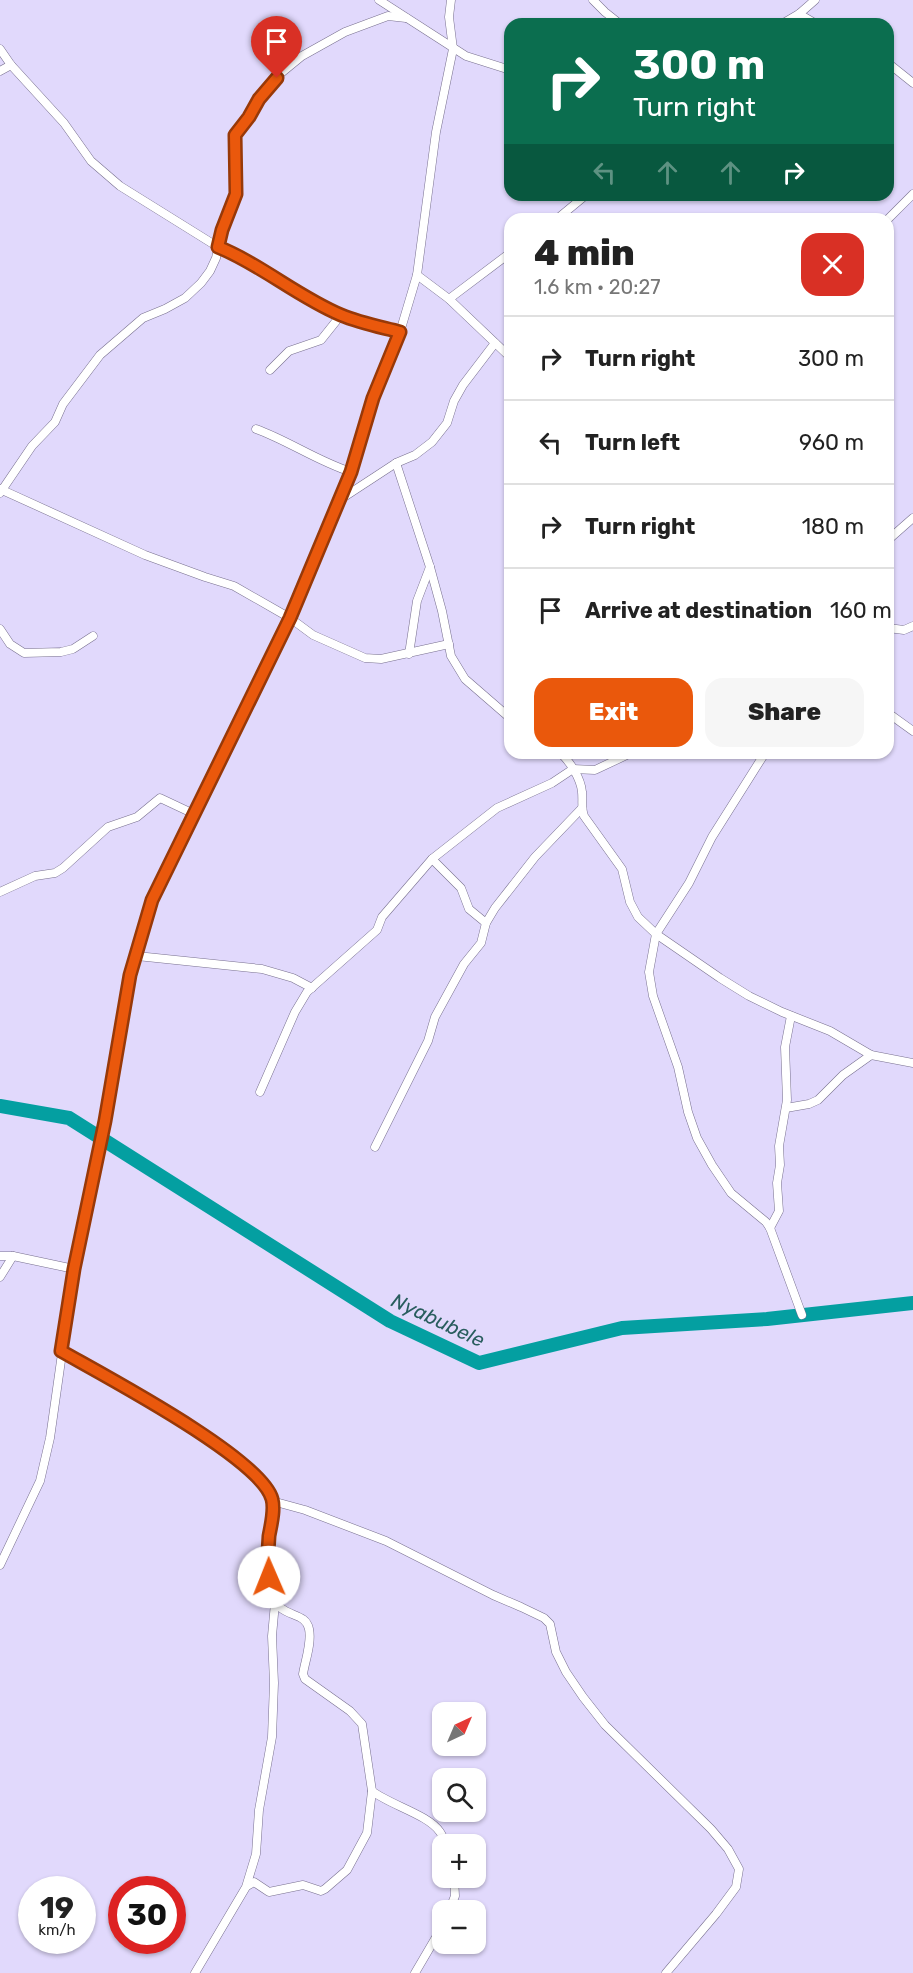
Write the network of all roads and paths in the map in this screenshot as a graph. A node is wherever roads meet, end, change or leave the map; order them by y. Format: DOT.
graph roads {
  1 [pos="379,0"];
  2 [pos="449,0"];
  3 [pos="593,0"];
  4 [pos="815,0"];
  5 [pos="799,14"];
  6 [pos="406,18"];
  7 [pos="613,18"];
  8 [pos="792,18"];
  9 [pos="806,18"];
  10 [pos="0,49"];
  11 [pos="453,49"];
  12 [pos="11,65"];
  13 [pos="504,68"];
  14 [pos="894,68"];
  15 [pos="0,71"];
  16 [pos="913,83"];
  17 [pos="913,194"];
  18 [pos="579,201"];
  19 [pos="564,213"];
  20 [pos="894,213"];
  21 [pos="218,247"];
  22 [pos="504,258"];
  23 [pos="417,275"];
  24 [pos="449,299"];
  25 [pos="341,315"];
  26 [pos="400,332"];
  27 [pos="495,343"];
  28 [pos="504,351"];
  29 [pos="270,370"];
  30 [pos="256,429"];
  31 [pos="396,463"];
  32 [pos="351,472"];
  33 [pos="1,491"];
  34 [pos="339,500"];
  35 [pos="913,518"];
  36 [pos="894,535"];
  37 [pos="430,567"];
  38 [pos="290,618"];
  39 [pos="913,626"];
  40 [pos="0,629"];
  41 [pos="894,629"];
  42 [pos="93,636"];
  43 [pos="449,644"];
  44 [pos="409,654"];
  45 [pos="504,713"];
  46 [pos="894,717"];
  47 [pos="913,731"];
  48 [pos="566,759"];
  49 [pos="618,759"];
  50 [pos="761,759"];
  51 [pos="573,769"];
  52 [pos="582,808"];
  53 [pos="194,814"];
  54 [pos="432,859"];
  55 [pos="0,892"];
  56 [pos="486,923"];
  57 [pos="656,934"];
  58 [pos="137,956"];
  59 [pos="312,988"];
  60 [pos="791,1016"];
  61 [pos="871,1055"];
  62 [pos="913,1063"];
  63 [pos="260,1092"];
  64 [pos="786,1108"];
  65 [pos="375,1147"];
  66 [pos="770,1228"];
  67 [pos="0,1256"];
  68 [pos="13,1256"];
  69 [pos="74,1269"];
  70 [pos="0,1277"];
  71 [pos="802,1315"];
  72 [pos="61,1351"];
  73 [pos="272,1501"];
  74 [pos="0,1565"];
  75 [pos="275,1602"];
  76 [pos="372,1791"];
  77 [pos="441,1834"];
  78 [pos="246,1887"];
  79 [pos="432,1945"];
  80 [pos="195,1973"];
  81 [pos="416,1973"];
  82 [pos="666,1973"];
  1 -- 6 [label="street"];
  2 -- 11 [label="street"];
  3 -- 7 [label="street"];
  4 -- 5 [label="street"];
  5 -- 8 [label="street"];
  5 -- 9 [label="street"];
  6 -- 11 [label="street"];
  6 -- 21 [label="street"];
  10 -- 12 [label="street"];
  11 -- 13 [label="street"];
  11 -- 23 [label="street"];
  12 -- 15 [label="street"];
  12 -- 21 [label="street"];
  14 -- 16 [label="street"];
  17 -- 20 [label="street"];
  18 -- 19 [label="street"];
  21 -- 25 [label="street"];
  21 -- 33 [label="street"];
  22 -- 24 [label="street"];
  23 -- 24 [label="street"];
  23 -- 26 [label="street"];
  24 -- 27 [label="street"];
  25 -- 26 [label="street"];
  25 -- 29 [label="street"];
  26 -- 32 [label="street"];
  27 -- 28 [label="street"];
  27 -- 31 [label="street"];
  30 -- 32 [label="street"];
  31 -- 34 [label="street"];
  31 -- 37 [label="street"];
  32 -- 34 [label="street"];
  33 -- 38 [label="street"];
  34 -- 38 [label="street"];
  35 -- 36 [label="street"];
  37 -- 43 [label="street"];
  37 -- 44 [label="street"];
  38 -- 44 [label="street"];
  38 -- 53 [label="street"];
  39 -- 41 [label="street"];
  40 -- 42 [label="street"];
  43 -- 44 [label="street"];
  43 -- 45 [label="street"];
  46 -- 47 [label="street"];
  48 -- 51 [label="street"];
  49 -- 51 [label="street"];
  50 -- 57 [label="street"];
  51 -- 52 [label="street"];
  51 -- 54 [label="street"];
  52 -- 56 [label="street"];
  52 -- 57 [label="street"];
  53 -- 55 [label="street"];
  53 -- 58 [label="street"];
  54 -- 56 [label="street"];
  54 -- 59 [label="street"];
  56 -- 65 [label="street"];
  57 -- 60 [label="street"];
  57 -- 66 [label="street"];
  58 -- 59 [label="street"];
  58 -- 69 [label="street"];
  59 -- 63 [label="street"];
  60 -- 61 [label="street"];
  60 -- 64 [label="street"];
  61 -- 62 [label="street"];
  61 -- 64 [label="street"];
  64 -- 66 [label="street"];
  66 -- 71 [label="street"];
  67 -- 68 [label="street"];
  68 -- 69 [label="street"];
  68 -- 70 [label="street"];
  69 -- 72 [label="street"];
  72 -- 73 [label="street"];
  72 -- 74 [label="street"];
  73 -- 75 [label="street"];
  73 -- 82 [label="street"];
  75 -- 76 [label="street"];
  75 -- 78 [label="street"];
  76 -- 77 [label="street"];
  76 -- 78 [label="street"];
  78 -- 80 [label="street"];
  79 -- 81 [label="street"];
}
